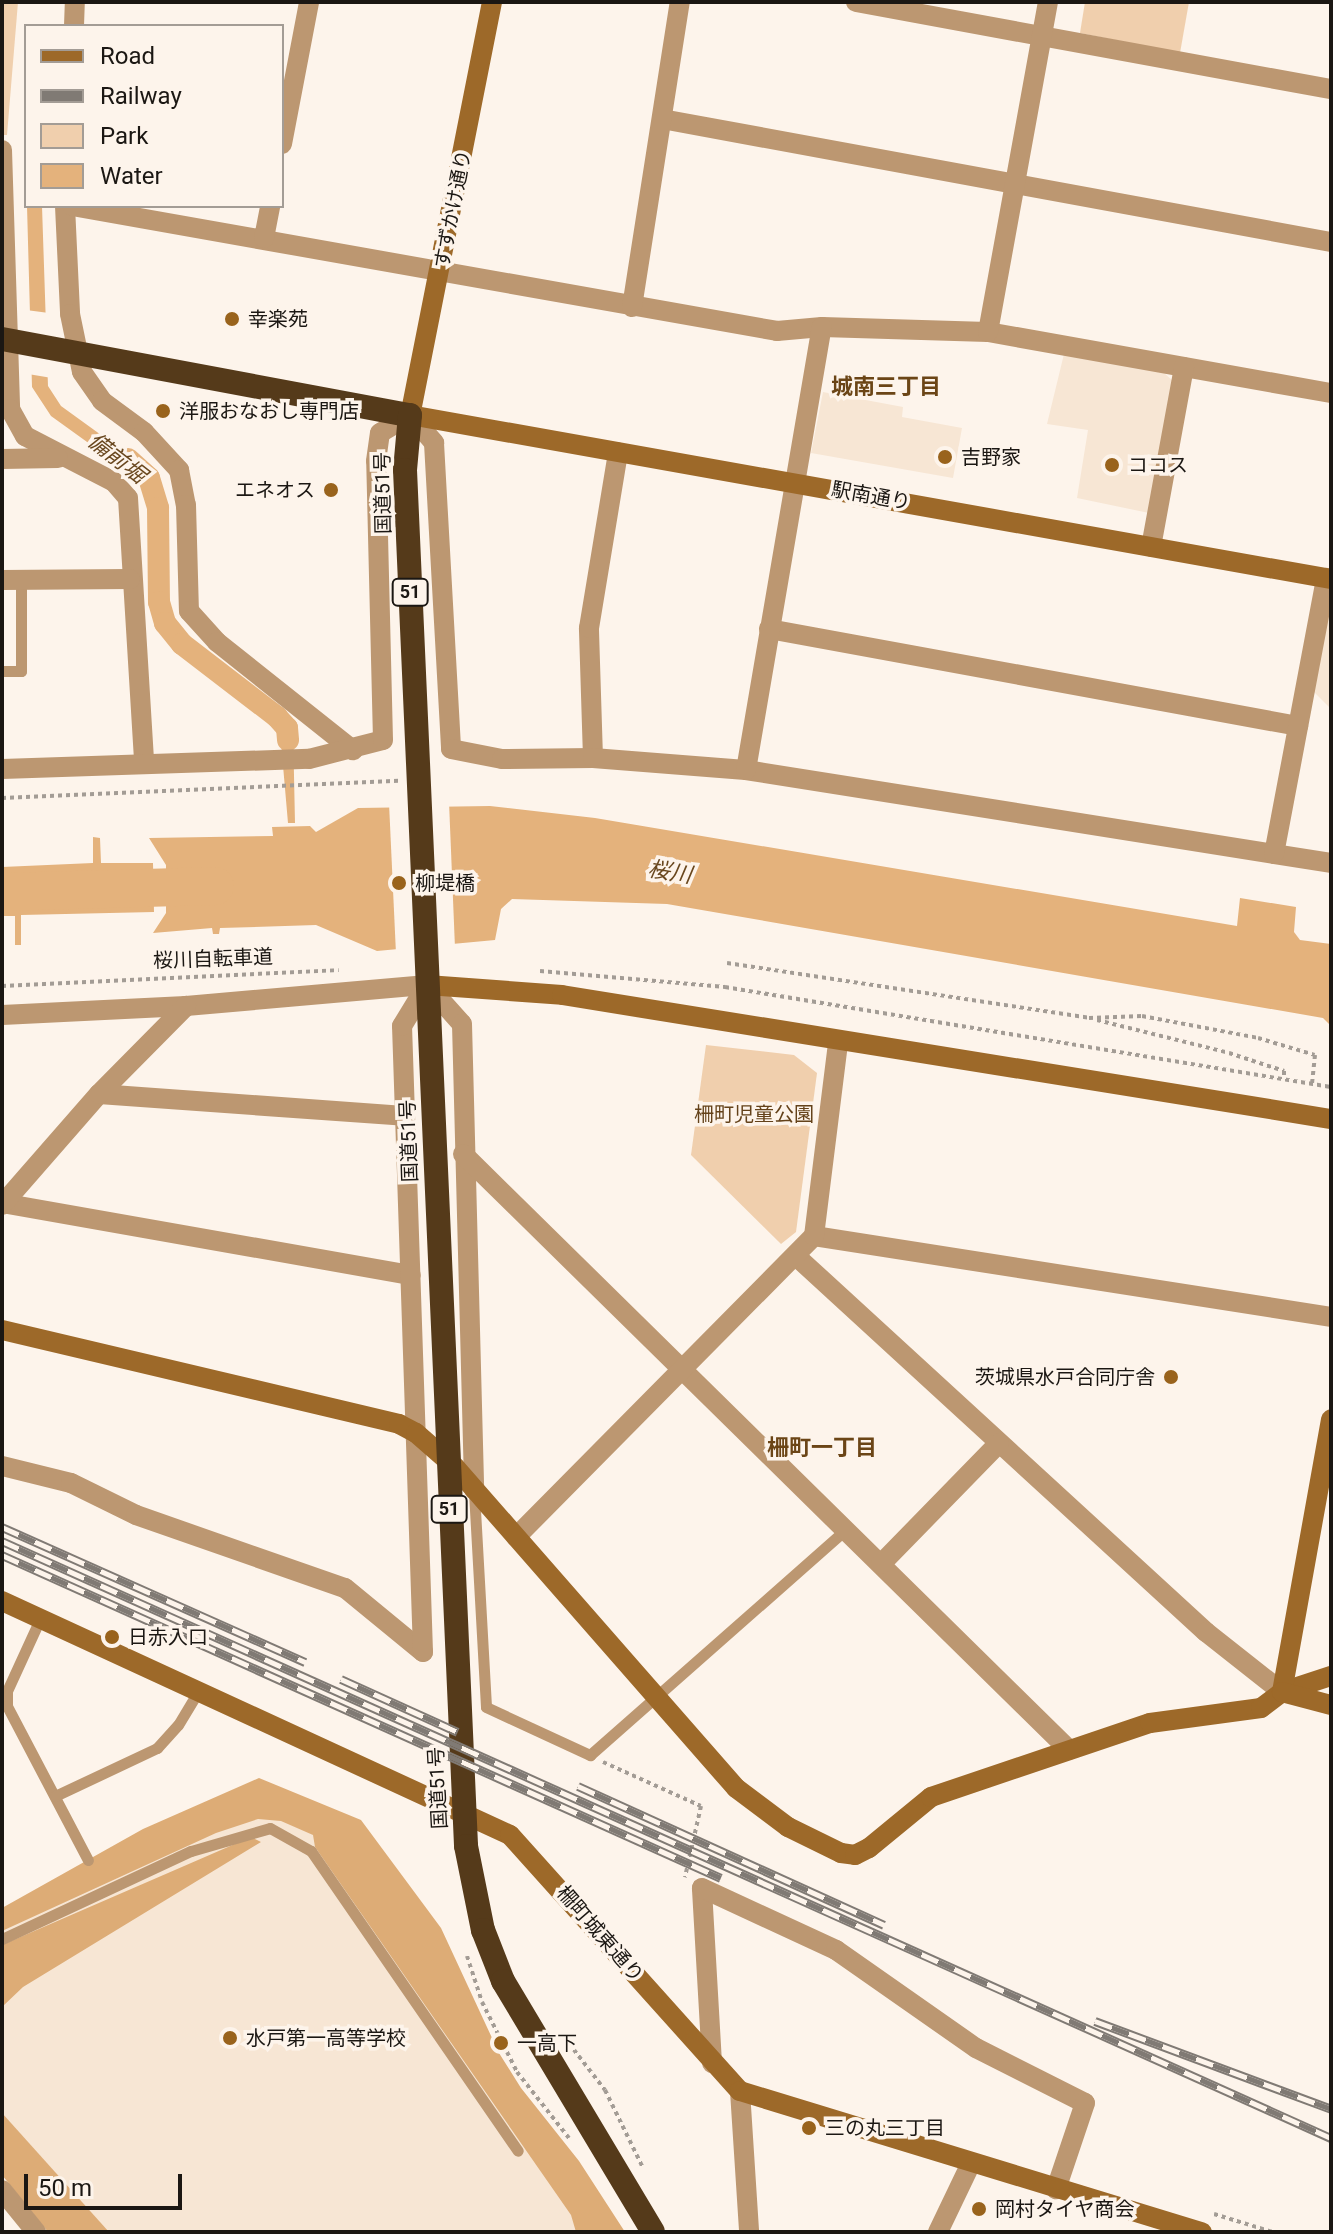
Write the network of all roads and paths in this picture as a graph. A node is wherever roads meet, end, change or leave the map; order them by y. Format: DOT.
graph roads {
  1 [pos="75,2"];
  2 [pos="309,2"];
  3 [pos="492,2"];
  4 [pos="680,2"];
  5 [pos="856,2"];
  6 [pos="1048,2"];
  7 [pos="74,24"];
  8 [pos="1041,36"];
  9 [pos="1331,89"];
  10 [pos="662,119"];
  11 [pos="284,133"];
  12 [pos="2,150"];
  13 [pos="1015,184"];
  14 [pos="65,208"];
  15 [pos="84,208"];
  16 [pos="270,208"];
  17 [pos="2,234"];
  18 [pos="264,238"];
  19 [pos="1331,242"];
  20 [pos="442,271"];
  21 [pos="632,307"];
  22 [pos="822,327"];
  23 [pos="988,332"];
  24 [pos="7,340"];
  25 [pos="66,350"];
  26 [pos="1184,367"];
  27 [pos="1331,393"];
  28 [pos="410,415"];
  29 [pos="618,452"];
  30 [pos="61,458"];
  31 [pos="2,459"];
  32 [pos="796,483"];
  33 [pos="1151,547"];
  34 [pos="1328,578"];
  35 [pos="130,579"];
  36 [pos="11,580"];
  37 [pos="769,629"];
  38 [pos="2,671"];
  39 [pos="1298,726"];
  40 [pos="353,750"];
  41 [pos="593,758"];
  42 [pos="144,763"];
  43 [pos="2,769"];
  44 [pos="746,770"];
  45 [pos="418,786"];
  46 [pos="2,798"];
  47 [pos="1274,854"];
  48 [pos="1331,863"];
  49 [pos="727,963"];
  50 [pos="343,970"];
  51 [pos="527,970"];
  52 [pos="427,985"];
  53 [pos="2,986"];
  54 [pos="186,1006"];
  55 [pos="2,1015"];
  56 [pos="1089,1018"];
  57 [pos="838,1043"];
  58 [pos="1284,1079"];
  59 [pos="1312,1084"];
  60 [pos="1331,1087"];
  61 [pos="99,1094"];
  62 [pos="404,1116"];
  63 [pos="1331,1119"];
  64 [pos="463,1154"];
  65 [pos="2,1204"];
  66 [pos="814,1236"];
  67 [pos="797,1257"];
  68 [pos="411,1275"];
  69 [pos="1331,1317"];
  70 [pos="2,1330"];
  71 [pos="683,1367"];
  72 [pos="1331,1419"];
  73 [pos="416,1433"];
  74 [pos="999,1443"];
  75 [pos="2,1466"];
  76 [pos="474,1490"];
  77 [pos="1324,1492"];
  78 [pos="846,1529"];
  79 [pos="516,1537"];
  80 [pos="881,1564"];
  81 [pos="2,1601"];
  82 [pos="40,1619"];
  83 [pos="1331,1676"];
  84 [pos="198,1692"];
  85 [pos="1282,1692"];
  86 [pos="658,1698"];
  87 [pos="1331,1705"];
  88 [pos="1069,1750"];
  89 [pos="590,1755"];
  90 [pos="55,1796"];
  91 [pos="88,1860"];
  92 [pos="685,1879"];
  93 [pos="2,1939"];
  94 [pos="557,2028"];
  95 [pos="712,2063"];
  96 [pos="740,2091"];
  97 [pos="518,2151"];
  98 [pos="971,2163"];
  99 [pos="646,2177"];
  100 [pos="1056,2189"];
  101 [pos="2,2190"];
  102 [pos="1199,2210"];
  103 [pos="36,2232"];
  104 [pos="653,2232"];
  105 [pos="749,2232"];
  106 [pos="938,2232"];
  107 [pos="1202,2232"];
  108 [pos="1273,2232"];
  1 -- 7 [label="street"];
  2 -- 11 [label="street"];
  3 -- 20 [label="street, すずかけ通り"];
  4 -- 10 [label="street"];
  5 -- 8 [label="street"];
  6 -- 8 [label="street"];
  8 -- 9 [label="street"];
  8 -- 13 [label="street"];
  10 -- 13 [label="street"];
  10 -- 21 [label="street"];
  12 -- 17 [label="street"];
  13 -- 19 [label="street"];
  13 -- 23 [label="street"];
  14 -- 25 [label="street"];
  15 -- 18 [label="street"];
  16 -- 18 [label="street"];
  17 -- 24 [label="street"];
  18 -- 20 [label="street"];
  20 -- 21 [label="street"];
  20 -- 28 [label="street, すずかけ通り"];
  21 -- 22 [label="street"];
  22 -- 23 [label="street"];
  22 -- 32 [label="street"];
  23 -- 26 [label="street"];
  24 -- 25 [label="highway"];
  24 -- 30 [label="street"];
  25 -- 28 [label="highway"];
  25 -- 40 [label="street"];
  26 -- 27 [label="street"];
  26 -- 33 [label="street"];
  28 -- 29 [label="street, 駅南通り"];
  28 -- 40 [label="street"];
  28 -- 41 [label="street"];
  28 -- 45 [label="highway, 国道51号 / 51"];
  29 -- 32 [label="street, 駅南通り"];
  29 -- 41 [label="street"];
  30 -- 31 [label="street"];
  30 -- 35 [label="street"];
  32 -- 33 [label="street, 駅南通り"];
  32 -- 37 [label="street"];
  33 -- 34 [label="street, 駅南通り"];
  34 -- 39 [label="street"];
  35 -- 36 [label="street"];
  35 -- 42 [label="street"];
  36 -- 38 [label="lane"];
  37 -- 39 [label="street"];
  37 -- 44 [label="street"];
  39 -- 47 [label="street"];
  40 -- 42 [label="street"];
  41 -- 44 [label="street"];
  42 -- 43 [label="street"];
  44 -- 47 [label="street"];
  45 -- 46 [label="path"];
  45 -- 52 [label="highway, 国道51号 / 51"];
  47 -- 48 [label="street"];
  49 -- 56 [label="path"];
  50 -- 53 [label="path, 桜川自転車道"];
  51 -- 58 [label="path"];
  52 -- 54 [label="street"];
  52 -- 57 [label="street"];
  52 -- 62 [label="street"];
  52 -- 64 [label="street"];
  52 -- 104 [label="highway, 国道51号 / 51"];
  54 -- 55 [label="street"];
  54 -- 61 [label="street"];
  56 -- 58 [label="path"];
  56 -- 59 [label="path"];
  57 -- 63 [label="street"];
  57 -- 66 [label="street"];
  58 -- 59 [label="path"];
  59 -- 60 [label="path"];
  61 -- 62 [label="street"];
  61 -- 65 [label="street"];
  62 -- 68 [label="street"];
  64 -- 71 [label="street"];
  64 -- 76 [label="street"];
  65 -- 68 [label="street"];
  66 -- 67 [label="street"];
  66 -- 69 [label="street"];
  67 -- 71 [label="street"];
  67 -- 74 [label="street"];
  68 -- 73 [label="street"];
  70 -- 73 [label="street"];
  71 -- 78 [label="street"];
  71 -- 79 [label="street"];
  72 -- 77 [label="street"];
  73 -- 75 [label="street"];
  73 -- 76 [label="street"];
  74 -- 80 [label="street"];
  74 -- 85 [label="street"];
  76 -- 79 [label="street"];
  76 -- 89 [label="lane"];
  77 -- 85 [label="street"];
  78 -- 80 [label="street"];
  78 -- 86 [label="lane"];
  79 -- 86 [label="street"];
  80 -- 88 [label="street"];
  81 -- 82 [label="street, 柵町城東通り"];
  82 -- 84 [label="street, 柵町城東通り"];
  82 -- 90 [label="lane"];
  83 -- 85 [label="street"];
  84 -- 90 [label="lane"];
  84 -- 95 [label="street, 柵町城東通り"];
  85 -- 87 [label="street"];
  85 -- 88 [label="street"];
  86 -- 88 [label="street"];
  86 -- 89 [label="lane"];
  89 -- 92 [label="path"];
  90 -- 91 [label="lane"];
  93 -- 97 [label="lane"];
  94 -- 99 [label="path"];
  95 -- 96 [label="street, 柵町城東通り"];
  95 -- 100 [label="street"];
  96 -- 98 [label="street, 柵町城東通り"];
  96 -- 105 [label="street"];
  98 -- 100 [label="street, 柵町城東通り"];
  98 -- 106 [label="street"];
  100 -- 107 [label="street, 柵町城東通り"];
  101 -- 103 [label="street"];
  102 -- 108 [label="path"];
}
